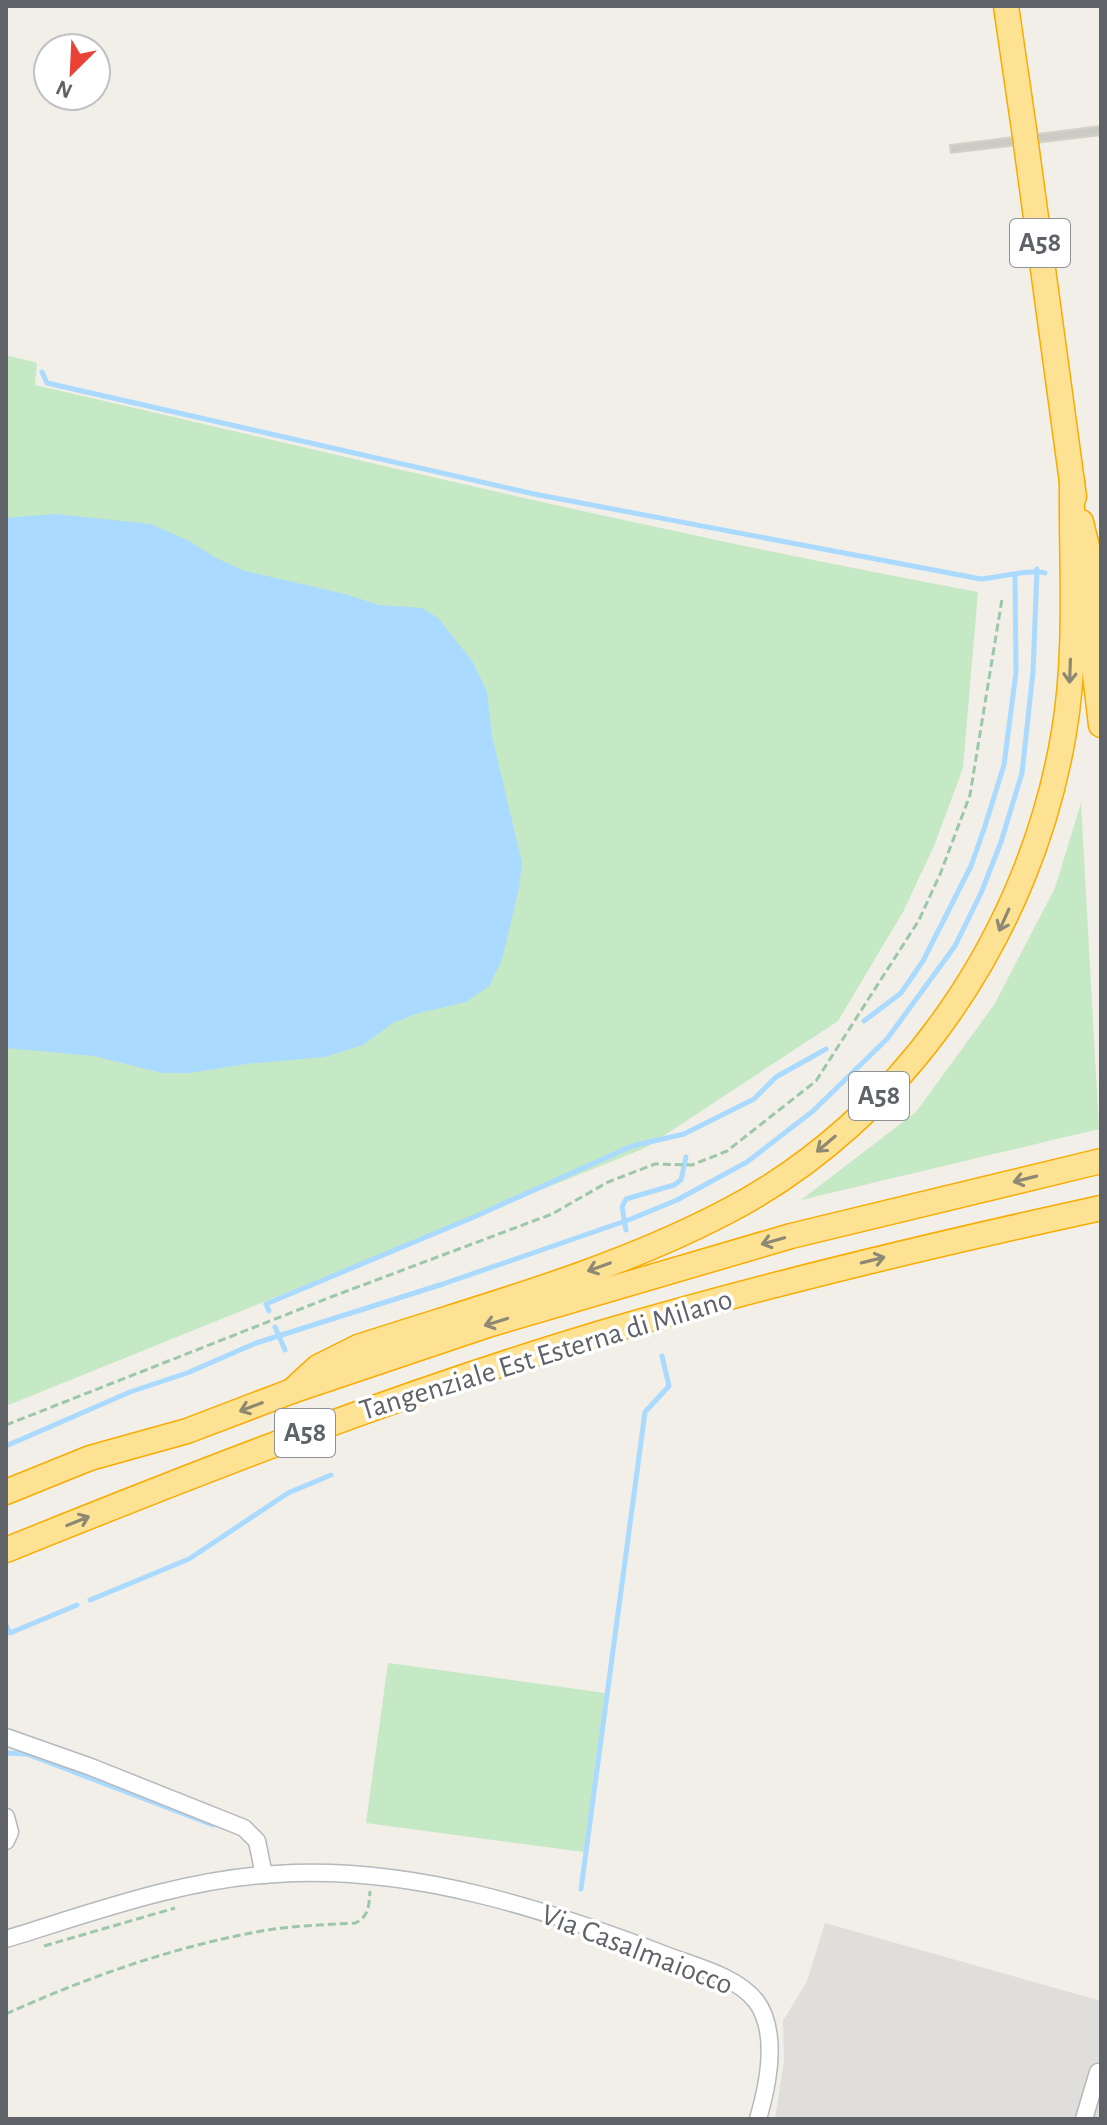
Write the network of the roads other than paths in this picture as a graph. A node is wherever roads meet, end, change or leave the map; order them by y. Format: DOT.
graph roads {
  1 [pos="1006,6"];
  2 [pos="1072,481"];
  3 [pos="1101,605"];
  4 [pos="1101,725"];
  5 [pos="1101,1161"];
  6 [pos="1101,1208"];
  7 [pos="1101,1223"];
  8 [pos="943,1243"];
  9 [pos="292,1391"];
  10 [pos="6,1492"];
  11 [pos="6,1550"];
  12 [pos="6,1737"];
  13 [pos="6,1817"];
  14 [pos="6,1841"];
  15 [pos="264,1875"];
  16 [pos="6,1939"];
  17 [pos="1098,2072"];
  18 [pos="758,2119"];
  19 [pos="1084,2119"];
  1 -- 2 [label="highway, A58"];
  2 -- 3 [label="highway, A58"];
  2 -- 4 [label="highway, A58"];
  2 -- 9 [label="highway, A58, one-way"];
  5 -- 9 [label="highway, Tangenziale Est Esterna di Milano / A58, one-way"];
  6 -- 8 [label="highway, Tangenziale Est Esterna di Milano / A58"];
  7 -- 8 [label="highway, A58"];
  11 -- 8 [label="highway, Tangenziale Est Esterna di Milano / A58, one-way"];
  9 -- 10 [label="highway, Tangenziale Est Esterna di Milano / A58, one-way"];
  12 -- 15 [label="street"];
  13 -- 14 [label="street"];
  15 -- 16 [label="street, Via Casalmaiocco"];
  15 -- 18 [label="street, Via Casalmaiocco"];
  17 -- 19 [label="street"];
}
